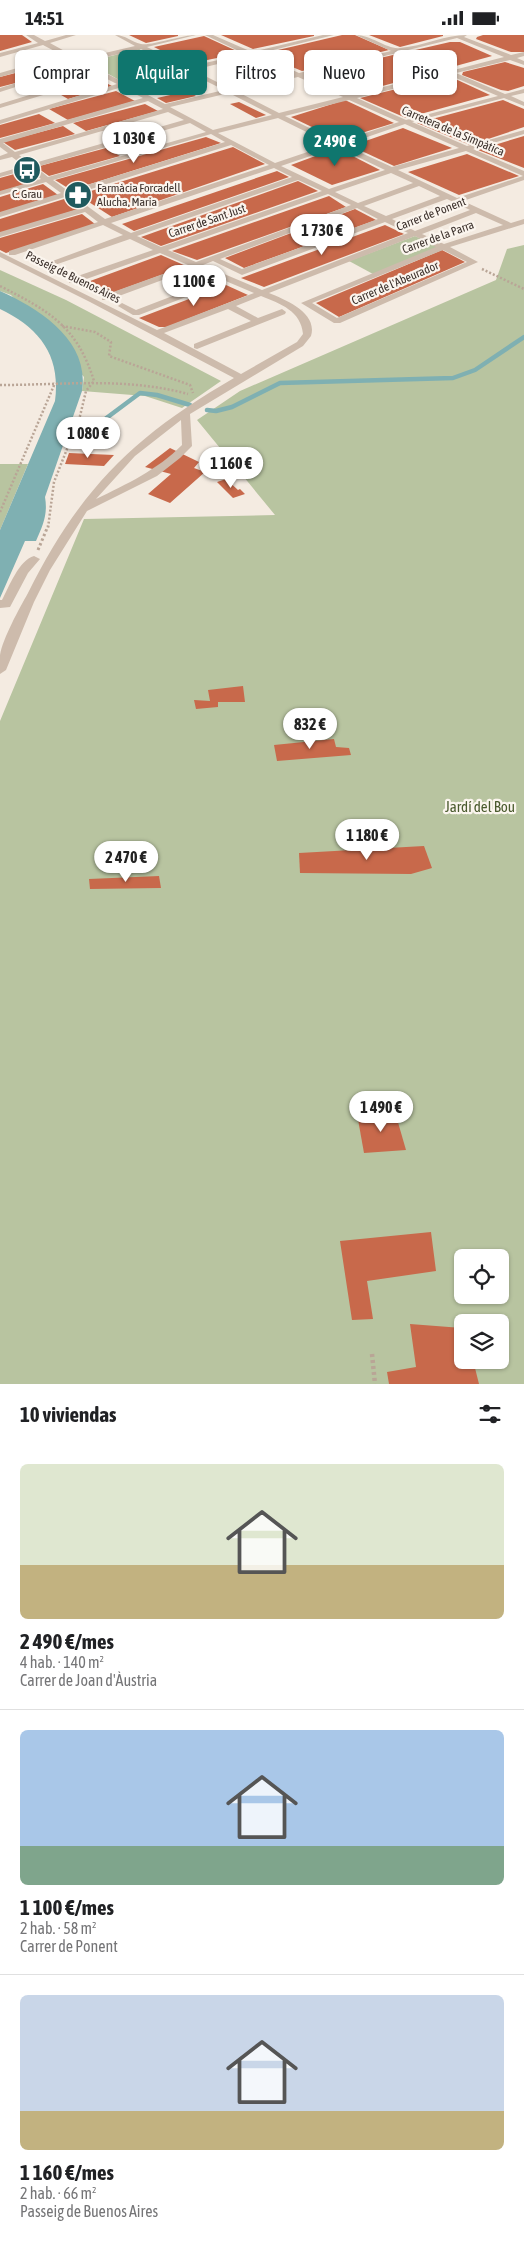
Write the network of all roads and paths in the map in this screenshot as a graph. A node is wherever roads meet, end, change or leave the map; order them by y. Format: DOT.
graph roads {
  1 [pos="29,35"];
  2 [pos="73,35"];
  3 [pos="118,35"];
  4 [pos="193,35"];
  5 [pos="208,35"];
  6 [pos="331,35"];
  7 [pos="358,35"];
  8 [pos="458,35"];
  9 [pos="42,43"];
  10 [pos="141,46"];
  11 [pos="55,50"];
  12 [pos="139,50"];
  13 [pos="149,50"];
  14 [pos="243,50"];
  15 [pos="264,50"];
  16 [pos="395,50"];
  17 [pos="401,50"];
  18 [pos="393,52"];
  19 [pos="108,54"];
  20 [pos="524,54"];
  21 [pos="0,55"];
  22 [pos="510,57"];
  23 [pos="524,63"];
  24 [pos="15,70"];
  25 [pos="457,71"];
  26 [pos="294,74"];
  27 [pos="0,75"];
  28 [pos="297,75"];
  29 [pos="294,76"];
  30 [pos="457,76"];
  31 [pos="15,85"];
  32 [pos="118,86"];
  33 [pos="393,86"];
  34 [pos="0,90"];
  35 [pos="524,91"];
  36 [pos="217,94"];
  37 [pos="36,95"];
  38 [pos="140,95"];
  39 [pos="238,95"];
  40 [pos="504,96"];
  41 [pos="349,97"];
  42 [pos="148,99"];
  43 [pos="524,104"];
  44 [pos="0,106"];
  45 [pos="165,108"];
  46 [pos="45,109"];
  47 [pos="52,113"];
  48 [pos="278,115"];
  49 [pos="59,117"];
  50 [pos="189,121"];
  51 [pos="0,122"];
  52 [pos="66,122"];
  53 [pos="405,122"];
  54 [pos="212,132"];
  55 [pos="524,132"];
  56 [pos="84,133"];
  57 [pos="232,142"];
  58 [pos="0,143"];
  59 [pos="106,144"];
  60 [pos="338,145"];
  61 [pos="466,149"];
  62 [pos="12,154"];
  63 [pos="129,155"];
  64 [pos="0,158"];
  65 [pos="276,165"];
  66 [pos="29,167"];
  67 [pos="391,170"];
  68 [pos="524,174"];
  69 [pos="0,175"];
  70 [pos="299,177"];
  71 [pos="524,178"];
  72 [pos="47,179"];
  73 [pos="419,183"];
  74 [pos="329,191"];
  75 [pos="0,193"];
  76 [pos="67,194"];
  77 [pos="447,196"];
  78 [pos="457,200"];
  79 [pos="356,205"];
  80 [pos="86,209"];
  81 [pos="476,210"];
  82 [pos="0,215"];
  83 [pos="385,219"];
  84 [pos="524,221"];
  85 [pos="105,223"];
  86 [pos="510,225"];
  87 [pos="415,234"];
  88 [pos="0,235"];
  89 [pos="131,236"];
  90 [pos="467,239"];
  91 [pos="443,247"];
  92 [pos="160,250"];
  93 [pos="12,253"];
  94 [pos="0,254"];
  95 [pos="212,258"];
  96 [pos="474,262"];
  97 [pos="196,265"];
  98 [pos="43,267"];
  99 [pos="495,275"];
  100 [pos="72,281"];
  101 [pos="217,282"];
  102 [pos="0,286"];
  103 [pos="524,289"];
  104 [pos="262,292"];
  105 [pos="102,301"];
  106 [pos="305,303"];
  107 [pos="228,305"];
  108 [pos="282,312"];
  109 [pos="258,322"];
  110 [pos="60,325"];
  111 [pos="157,333"];
  112 [pos="197,346"];
  113 [pos="241,379"];
  114 [pos="94,381"];
  115 [pos="55,383"];
  116 [pos="0,385"];
  117 [pos="185,413"];
  118 [pos="0,512"];
  119 [pos="78,513"];
  120 [pos="34,559"];
  121 [pos="3,604"];
  122 [pos="0,670"];
  123 [pos="372,1354"];
  124 [pos="375,1384"];
  1 -- 9 [label="street"];
  2 -- 9 [label="street"];
  3 -- 10 [label="street"];
  4 -- 10 [label="street"];
  5 -- 14 [label="street, Carretera de la Simpàtica"];
  6 -- 15 [label="street"];
  7 -- 16 [label="street"];
  8 -- 17 [label="street"];
  8 -- 22 [label="street"];
  9 -- 11 [label="street"];
  9 -- 21 [label="street"];
  10 -- 12 [label="path"];
  10 -- 13 [label="street"];
  10 -- 19 [label="street"];
  18 -- 28 [label="street"];
  20 -- 22 [label="street"];
  22 -- 23 [label="street"];
  22 -- 25 [label="street"];
  24 -- 27 [label="street"];
  26 -- 28 [label="street, Carretera de la Simpàtica"];
  28 -- 29 [label="street"];
  28 -- 41 [label="street, Carretera de la Simpàtica"];
  30 -- 40 [label="street"];
  31 -- 34 [label="street"];
  32 -- 46 [label="street"];
  33 -- 41 [label="street"];
  35 -- 40 [label="street"];
  36 -- 45 [label="street"];
  37 -- 44 [label="street"];
  38 -- 42 [label="street"];
  39 -- 48 [label="street"];
  40 -- 43 [label="street"];
  40 -- 53 [label="street"];
  41 -- 48 [label="street"];
  41 -- 53 [label="street, Carretera de la Simpàtica"];
  42 -- 45 [label="street"];
  42 -- 52 [label="street"];
  45 -- 50 [label="street"];
  45 -- 56 [label="street"];
  46 -- 47 [label="street"];
  46 -- 51 [label="street"];
  48 -- 54 [label="street"];
  48 -- 60 [label="street"];
  49 -- 52 [label="street"];
  50 -- 54 [label="street"];
  50 -- 59 [label="street"];
  52 -- 56 [label="street"];
  52 -- 58 [label="street"];
  53 -- 60 [label="street"];
  53 -- 61 [label="street, Carretera de la Simpàtica"];
  54 -- 57 [label="street"];
  54 -- 63 [label="street"];
  55 -- 61 [label="street, Carrer de Sant Just"];
  56 -- 59 [label="street"];
  56 -- 62 [label="street"];
  57 -- 65 [label="street"];
  57 -- 76 [label="street"];
  58 -- 62 [label="street"];
  59 -- 63 [label="street"];
  59 -- 66 [label="street"];
  60 -- 65 [label="street"];
  60 -- 67 [label="street"];
  61 -- 67 [label="street, Carrer de Sant Just"];
  61 -- 68 [label="street, Carretera de la Simpàtica"];
  62 -- 64 [label="street"];
  62 -- 66 [label="street"];
  63 -- 72 [label="street"];
  65 -- 70 [label="street"];
  65 -- 85 [label="street"];
  66 -- 69 [label="street"];
  66 -- 72 [label="street"];
  67 -- 73 [label="street"];
  67 -- 74 [label="street, Carrer de Sant Just"];
  70 -- 74 [label="street"];
  70 -- 89 [label="street"];
  71 -- 78 [label="street"];
  72 -- 75 [label="street"];
  72 -- 76 [label="street"];
  73 -- 77 [label="street"];
  73 -- 79 [label="street"];
  74 -- 79 [label="street"];
  74 -- 92 [label="street, Carrer de Sant Just"];
  76 -- 80 [label="street"];
  76 -- 82 [label="street"];
  77 -- 78 [label="street"];
  77 -- 83 [label="street"];
  78 -- 81 [label="street"];
  79 -- 83 [label="street"];
  79 -- 95 [label="street"];
  80 -- 85 [label="street"];
  80 -- 88 [label="street"];
  81 -- 86 [label="street"];
  81 -- 87 [label="street, Carrer de Ponent"];
  83 -- 87 [label="street"];
  83 -- 95 [label="street"];
  84 -- 86 [label="street, Carrer de la Parra"];
  85 -- 89 [label="street"];
  85 -- 93 [label="street"];
  86 -- 90 [label="street, Carrer de la Parra"];
  87 -- 91 [label="street"];
  87 -- 104 [label="street, Carrer de Ponent"];
  89 -- 92 [label="street"];
  89 -- 98 [label="street"];
  90 -- 91 [label="street, Carrer de la Parra"];
  90 -- 96 [label="street"];
  91 -- 96 [label="street"];
  91 -- 106 [label="street, Carrer de la Parra"];
  92 -- 97 [label="street"];
  92 -- 100 [label="street, Carrer de Sant Just"];
  94 -- 105 [label="street, Passeig de Buenos Aires"];
  95 -- 97 [label="street"];
  96 -- 106 [label="street, Carrer de l'Abeurador"];
  97 -- 104 [label="street"];
  97 -- 105 [label="street"];
  99 -- 103 [label="path"];
  101 -- 105 [label="street"];
  102 -- 110 [label="path"];
  104 -- 107 [label="street, Carrer de Ponent"];
  104 -- 113 [label="street"];
  105 -- 111 [label="street, Passeig de Buenos Aires"];
  107 -- 109 [label="street"];
  107 -- 111 [label="street, Carrer de Ponent"];
  108 -- 109 [label="street"];
  109 -- 112 [label="street"];
  110 -- 114 [label="path"];
  110 -- 114 [label="path"];
  111 -- 113 [label="street, Passeig de Buenos Aires"];
  113 -- 117 [label="street"];
  114 -- 115 [label="path"];
  114 -- 120 [label="path"];
  115 -- 116 [label="path"];
  115 -- 118 [label="path"];
  117 -- 119 [label="street"];
  117 -- 119 [label="street"];
  119 -- 122 [label="street"];
  120 -- 121 [label="street"];
  123 -- 124 [label="path"];
}
